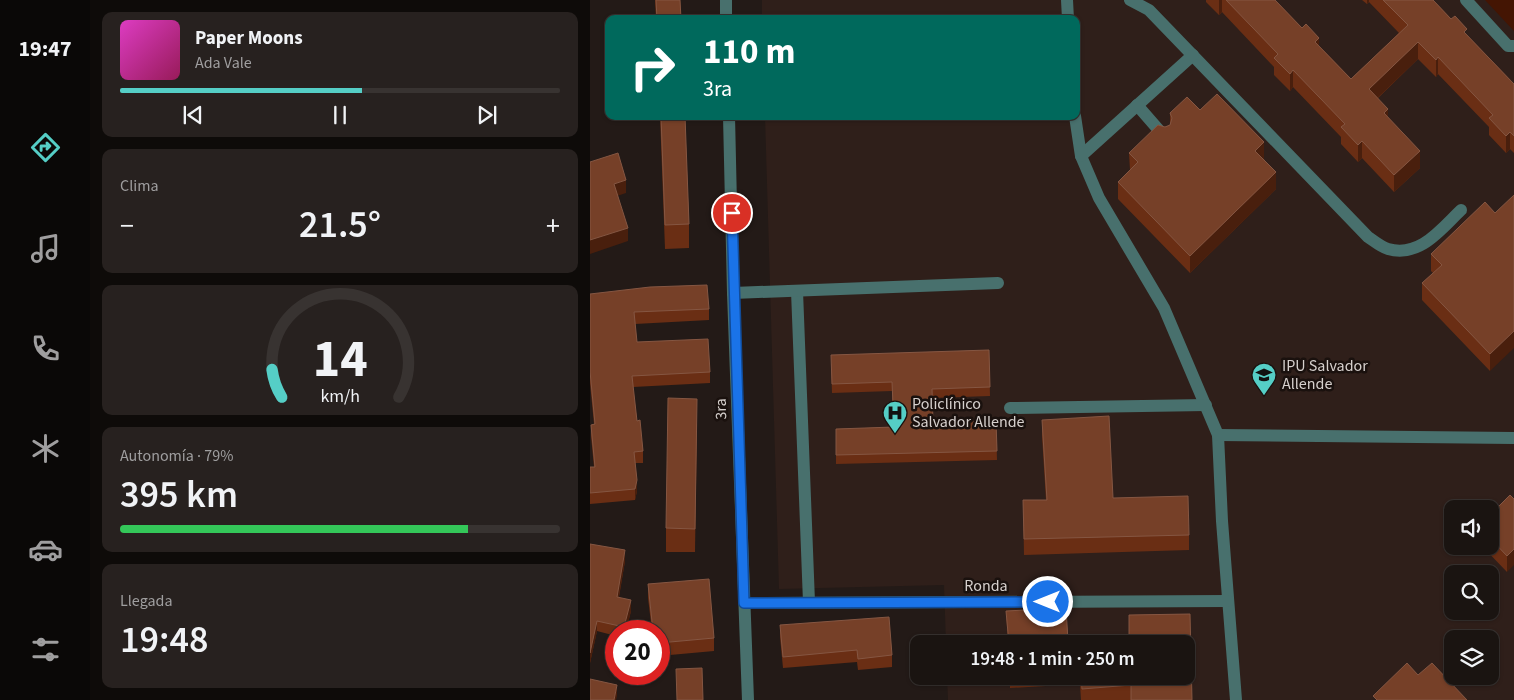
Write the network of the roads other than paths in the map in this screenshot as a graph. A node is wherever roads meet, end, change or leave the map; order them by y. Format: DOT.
graph roads {
  1 [pos="726,0"];
  2 [pos="1067,0"];
  3 [pos="1130,0"];
  4 [pos="1466,0"];
  5 [pos="726,15"];
  6 [pos="1068,15"];
  7 [pos="1514,46"];
  8 [pos="1193,55"];
  9 [pos="1137,105"];
  10 [pos="729,120"];
  11 [pos="1076,120"];
  12 [pos="1164,136"];
  13 [pos="1081,156"];
  14 [pos="1461,210"];
  15 [pos="998,283"];
  16 [pos="797,291"];
  17 [pos="733,293"];
  18 [pos="1206,405"];
  19 [pos="1010,408"];
  20 [pos="1218,435"];
  21 [pos="1514,438"];
  22 [pos="1228,601"];
  23 [pos="809,602"];
  24 [pos="744,603"];
  25 [pos="748,700"];
  26 [pos="1236,700"];
  1 -- 5 [label="street"];
  2 -- 6 [label="street"];
  3 -- 8 [label="street"];
  4 -- 7 [label="street"];
  8 -- 9 [label="street"];
  8 -- 14 [label="street"];
  9 -- 12 [label="street"];
  9 -- 13 [label="street"];
  10 -- 17 [label="street, 3ra"];
  11 -- 13 [label="street"];
  13 -- 18 [label="street"];
  15 -- 16 [label="street"];
  16 -- 17 [label="street"];
  16 -- 23 [label="street"];
  17 -- 24 [label="street, 3ra"];
  18 -- 19 [label="street"];
  18 -- 20 [label="street"];
  20 -- 21 [label="street"];
  20 -- 22 [label="street"];
  22 -- 23 [label="street, Ronda"];
  22 -- 26 [label="street"];
  23 -- 24 [label="street, Ronda"];
  24 -- 25 [label="street, 3ra"];
}
